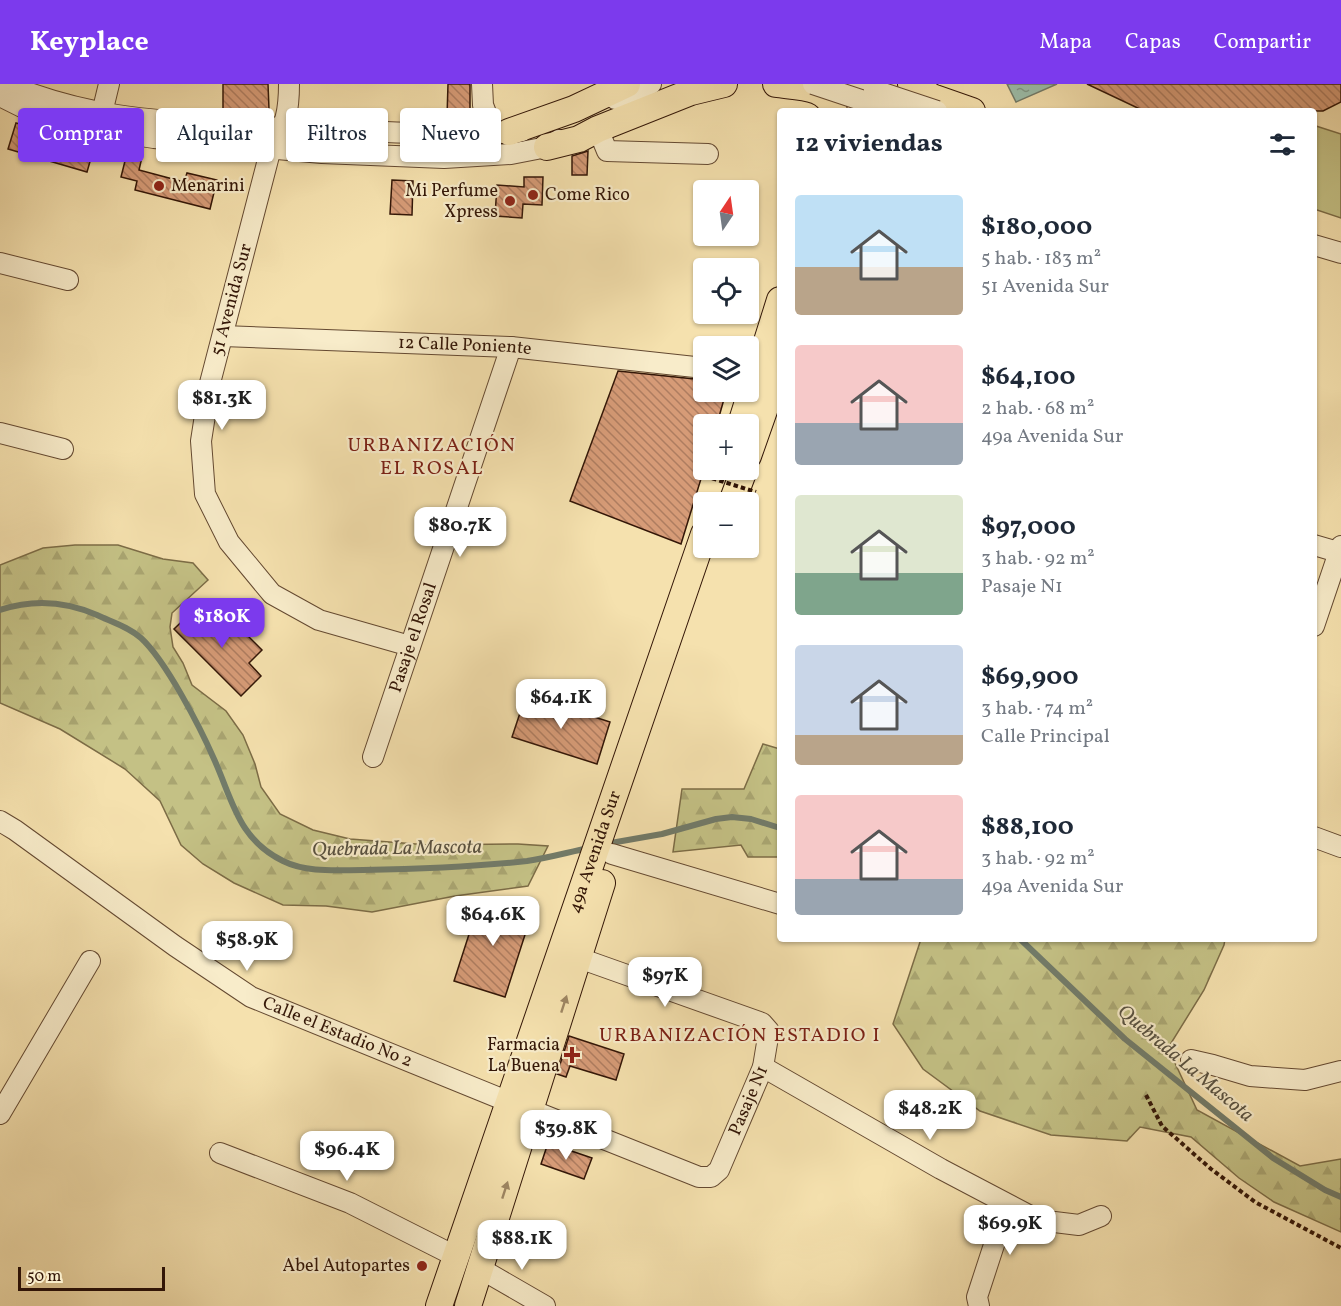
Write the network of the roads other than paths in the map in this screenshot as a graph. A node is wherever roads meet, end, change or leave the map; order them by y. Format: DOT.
graph roads {
  1 [pos="6,84"];
  2 [pos="109,84"];
  3 [pos="289,84"];
  4 [pos="482,84"];
  5 [pos="627,84"];
  6 [pos="651,84"];
  7 [pos="682,84"];
  8 [pos="723,84"];
  9 [pos="776,84"];
  10 [pos="911,84"];
  11 [pos="811,85"];
  12 [pos="0,96"];
  13 [pos="853,96"];
  14 [pos="80,108"];
  15 [pos="103,108"];
  16 [pos="485,108"];
  17 [pos="886,108"];
  18 [pos="894,108"];
  19 [pos="920,108"];
  20 [pos="963,108"];
  21 [pos="144,120"];
  22 [pos="594,120"];
  23 [pos="281,128"];
  24 [pos="400,131"];
  25 [pos="501,133"];
  26 [pos="156,138"];
  27 [pos="274,144"];
  28 [pos="547,147"];
  29 [pos="274,148"];
  30 [pos="708,154"];
  31 [pos="267,162"];
  32 [pos="1317,246"];
  33 [pos="1341,253"];
  34 [pos="0,262"];
  35 [pos="68,280"];
  36 [pos="777,320"];
  37 [pos="223,336"];
  38 [pos="511,347"];
  39 [pos="693,367"];
  40 [pos="769,372"];
  41 [pos="746,414"];
  42 [pos="758,414"];
  43 [pos="0,433"];
  44 [pos="63,449"];
  45 [pos="1317,546"];
  46 [pos="1340,550"];
  47 [pos="697,558"];
  48 [pos="713,558"];
  49 [pos="1317,617"];
  50 [pos="410,646"];
  51 [pos="373,758"];
  52 [pos="620,805"];
  53 [pos="0,821"];
  54 [pos="1317,838"];
  55 [pos="1341,847"];
  56 [pos="605,855"];
  57 [pos="777,903"];
  58 [pos="579,958"];
  59 [pos="90,961"];
  60 [pos="1191,1060"];
  61 [pos="763,1067"];
  62 [pos="1341,1071"];
  63 [pos="520,1106"];
  64 [pos="0,1114"];
  65 [pos="220,1153"];
  66 [pos="1007,1205"];
  67 [pos="1101,1216"];
  68 [pos="455,1256"];
  69 [pos="481,1269"];
  70 [pos="439,1306"];
  71 [pos="468,1306"];
  72 [pos="545,1306"];
  73 [pos="979,1306"];
  1 -- 14 [label="street"];
  2 -- 15 [label="street"];
  3 -- 23 [label="street, 51 Avenida Sur"];
  4 -- 16 [label="street"];
  5 -- 25 [label="main road"];
  6 -- 22 [label="street"];
  7 -- 22 [label="street"];
  8 -- 22 [label="main road"];
  9 -- 11 [label="main road"];
  10 -- 18 [label="main road"];
  10 -- 20 [label="main road"];
  11 -- 13 [label="main road"];
  12 -- 26 [label="street"];
  13 -- 17 [label="street, bridge"];
  13 -- 19 [label="street, bridge"];
  21 -- 23 [label="street"];
  22 -- 25 [label="street"];
  22 -- 28 [label="main road"];
  22 -- 30 [label="street"];
  23 -- 24 [label="street"];
  23 -- 27 [label="street, 51 Avenida Sur"];
  28 -- 29 [label="street"];
  31 -- 37 [label="street, 51 Avenida Sur"];
  32 -- 33 [label="street"];
  34 -- 35 [label="street"];
  36 -- 40 [label="main road"];
  37 -- 38 [label="street, 12 Calle Poniente"];
  37 -- 50 [label="street, 51 Avenida Sur"];
  38 -- 39 [label="street, 12 Calle Poniente"];
  38 -- 50 [label="street, Pasaje el Rosal"];
  40 -- 41 [label="main road"];
  40 -- 42 [label="main road"];
  43 -- 44 [label="street"];
  45 -- 46 [label="street"];
  46 -- 49 [label="street"];
  47 -- 52 [label="main road, 49a Avenida Sur"];
  48 -- 52 [label="main road, 49a Avenida Sur"];
  50 -- 51 [label="street, Pasaje el Rosal"];
  52 -- 56 [label="main road, 49a Avenida Sur"];
  53 -- 63 [label="street, Calle el Estadio No 2"];
  54 -- 55 [label="street"];
  56 -- 57 [label="street"];
  56 -- 58 [label="main road, 49a Avenida Sur"];
  56 -- 63 [label="main road, 49a Avenida Sur"];
  58 -- 61 [label="street, Pasaje N1"];
  63 -- 58 [label="main road, 49a Avenida Sur, one-way"];
  59 -- 64 [label="street"];
  60 -- 62 [label="street"];
  61 -- 63 [label="street, Pasaje N1"];
  61 -- 66 [label="street"];
  63 -- 68 [label="main road, 49a Avenida Sur"];
  69 -- 63 [label="main road, 49a Avenida Sur, one-way"];
  65 -- 68 [label="street"];
  66 -- 67 [label="street"];
  66 -- 73 [label="street"];
  68 -- 70 [label="main road, 49a Avenida Sur"];
  69 -- 71 [label="main road, 49a Avenida Sur"];
  69 -- 72 [label="street"];
}
